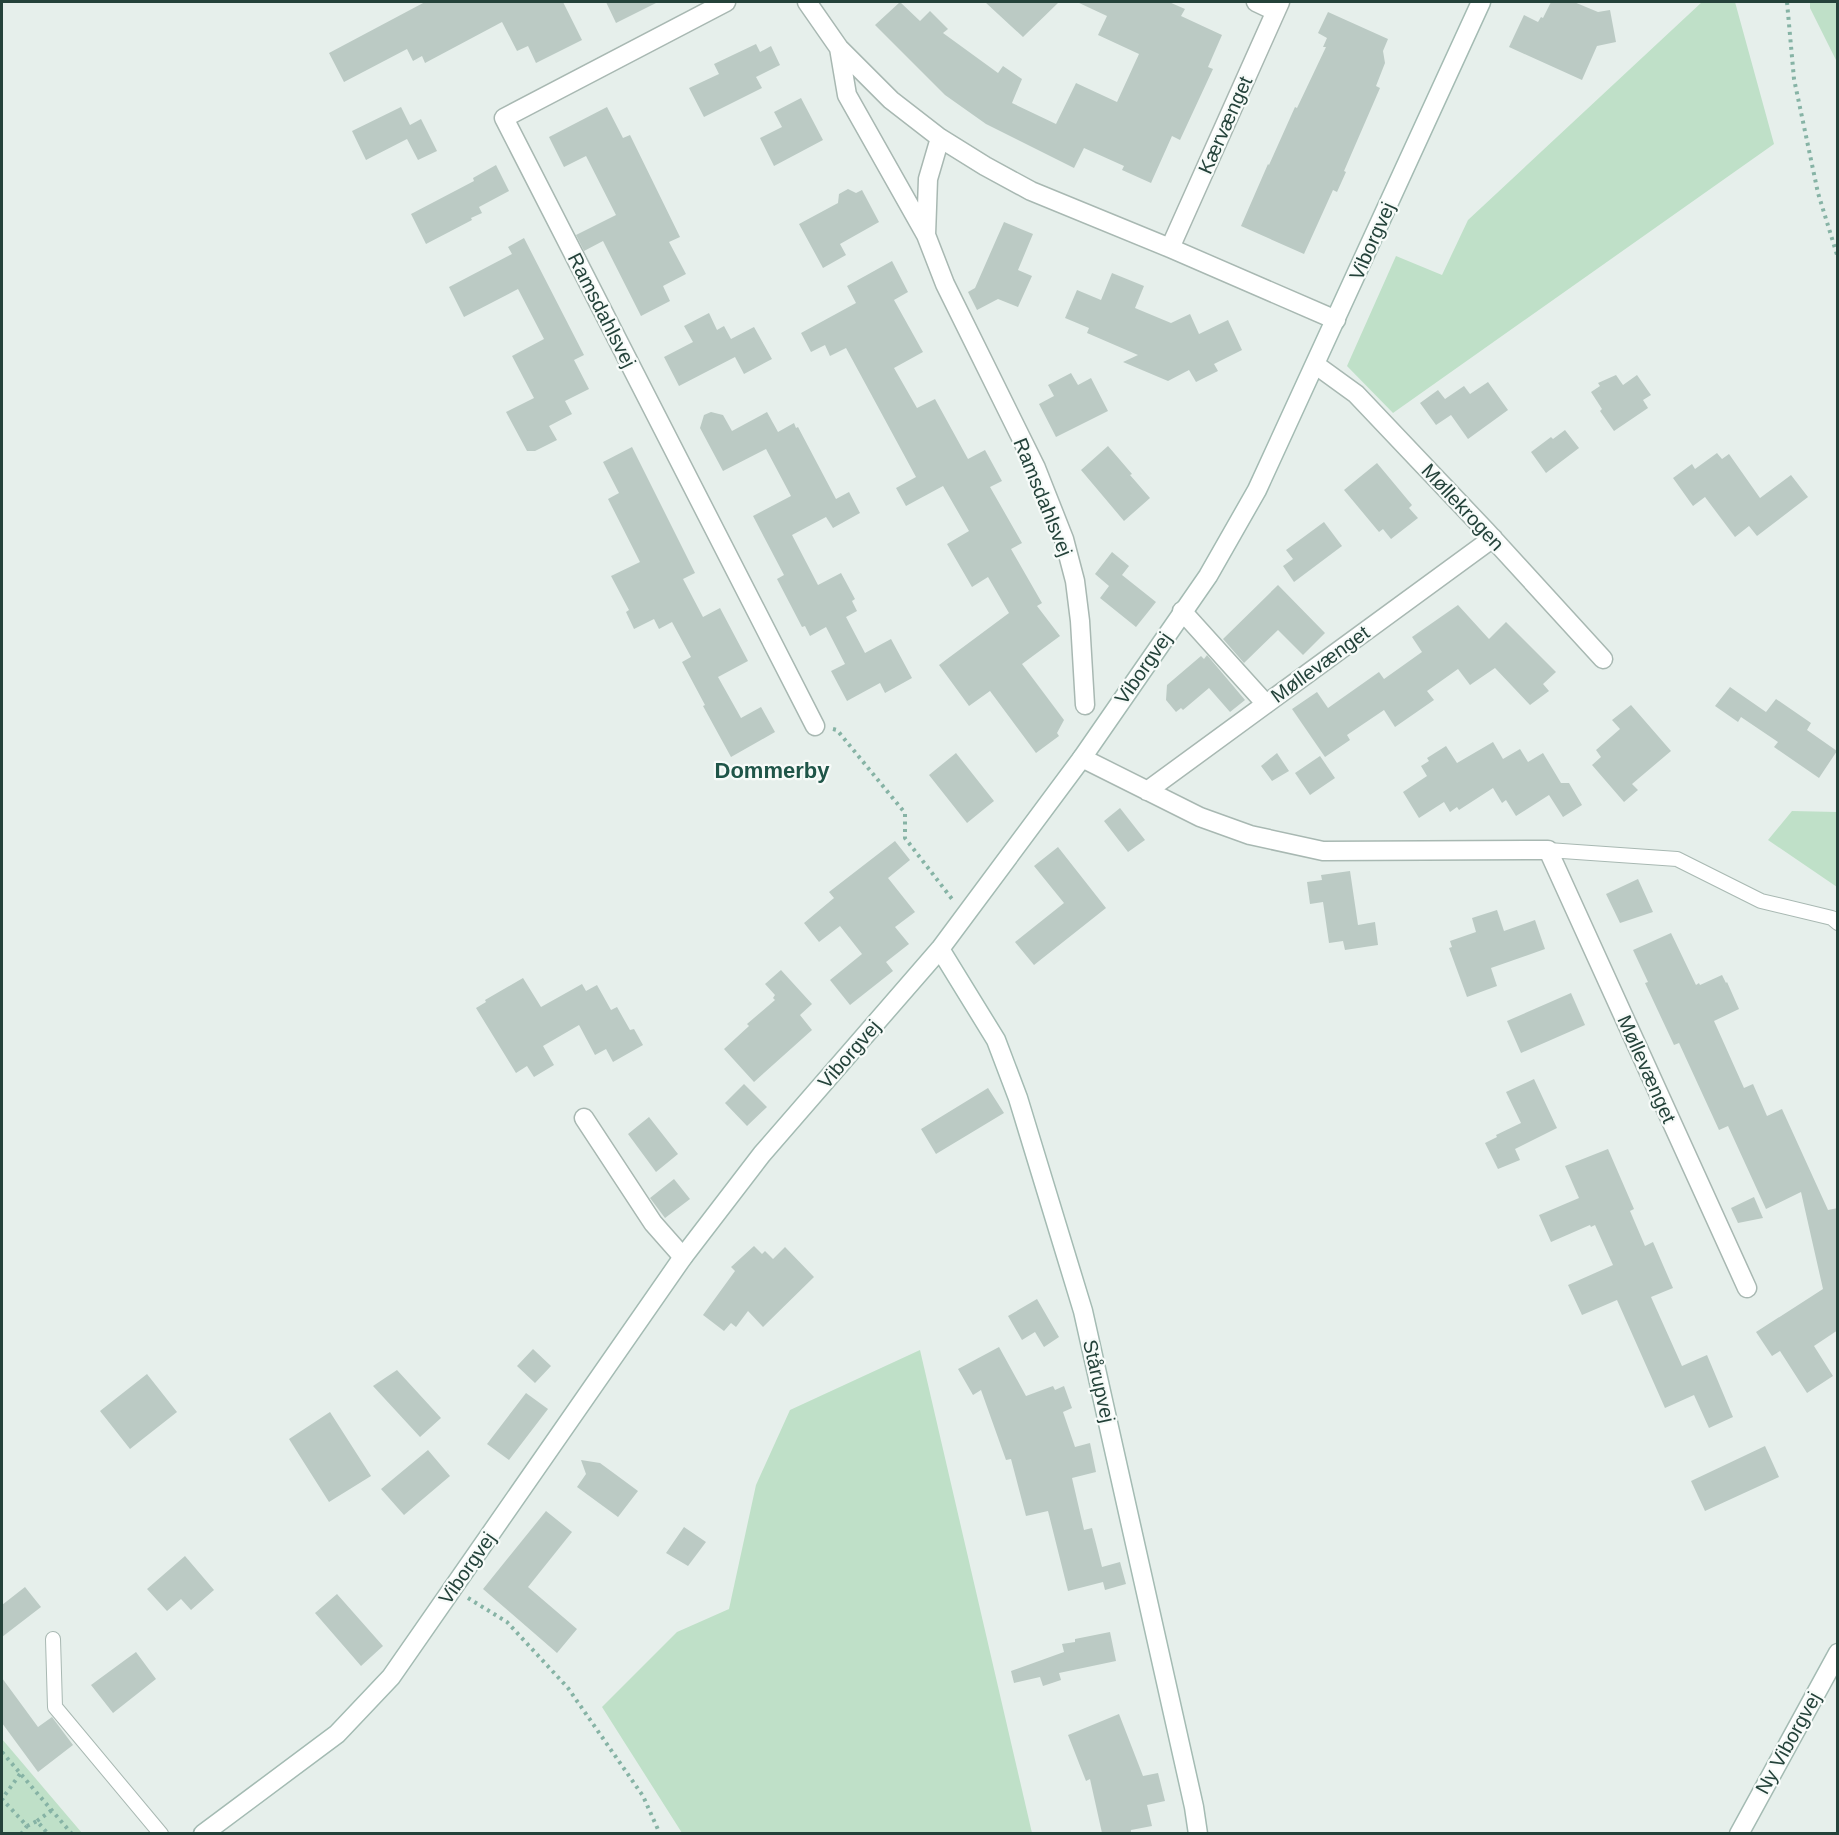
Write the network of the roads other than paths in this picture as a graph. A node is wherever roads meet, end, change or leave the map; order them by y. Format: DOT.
graph roads {
  1 [pos="726,2"];
  2 [pos="807,2"];
  3 [pos="1256,2"];
  4 [pos="1481,2"];
  5 [pos="1278,6"];
  6 [pos="839,48"];
  7 [pos="940,138"];
  8 [pos="926,235"];
  9 [pos="1170,248"];
  10 [pos="1336,320"];
  11 [pos="1316,365"];
  12 [pos="1493,538"];
  13 [pos="1182,612"];
  14 [pos="1603,659"];
  15 [pos="1266,704"];
  16 [pos="1085,705"];
  17 [pos="815,726"];
  18 [pos="1082,759"];
  19 [pos="1147,791"];
  20 [pos="1548,850"];
  21 [pos="1838,923"];
  22 [pos="940,949"];
  23 [pos="584,1118"];
  24 [pos="684,1257"];
  25 [pos="1747,1288"];
  26 [pos="52,1639"];
  27 [pos="1838,1653"];
  28 [pos="161,1833"];
  29 [pos="203,1833"];
  30 [pos="1198,1833"];
  31 [pos="1739,1833"];
  1 -- 17 [label="street, Ramsdahlsvej"];
  2 -- 6 [label="street, Ramsdahlsvej"];
  3 -- 5 [label="street"];
  4 -- 10 [label="street, Viborgvej"];
  5 -- 9 [label="street, Kærvænget"];
  6 -- 7 [label="street, Ramsdahlsvej"];
  6 -- 8 [label="street, Ramsdahlsvej"];
  7 -- 8 [label="street, Ramsdahlsvej"];
  7 -- 9 [label="street, Ramsdahlsvej"];
  8 -- 16 [label="street, Ramsdahlsvej"];
  9 -- 10 [label="street, Ramsdahlsvej"];
  10 -- 11 [label="street, Viborgvej"];
  11 -- 12 [label="street, Møllekrogen"];
  11 -- 13 [label="street, Viborgvej"];
  12 -- 14 [label="street, Møllekrogen"];
  12 -- 15 [label="street, Møllevænget"];
  13 -- 15 [label="street"];
  13 -- 18 [label="street, Viborgvej"];
  15 -- 19 [label="street, Møllevænget"];
  18 -- 19 [label="street"];
  18 -- 22 [label="street, Viborgvej"];
  19 -- 20 [label="street"];
  20 -- 21 [label="lane"];
  20 -- 25 [label="street, Møllevænget"];
  22 -- 24 [label="street, Viborgvej"];
  22 -- 30 [label="street, Stårupvej"];
  23 -- 24 [label="street"];
  24 -- 29 [label="street, Viborgvej"];
  26 -- 28 [label="lane"];
  27 -- 31 [label="street, Ny Viborgvej"];
}
